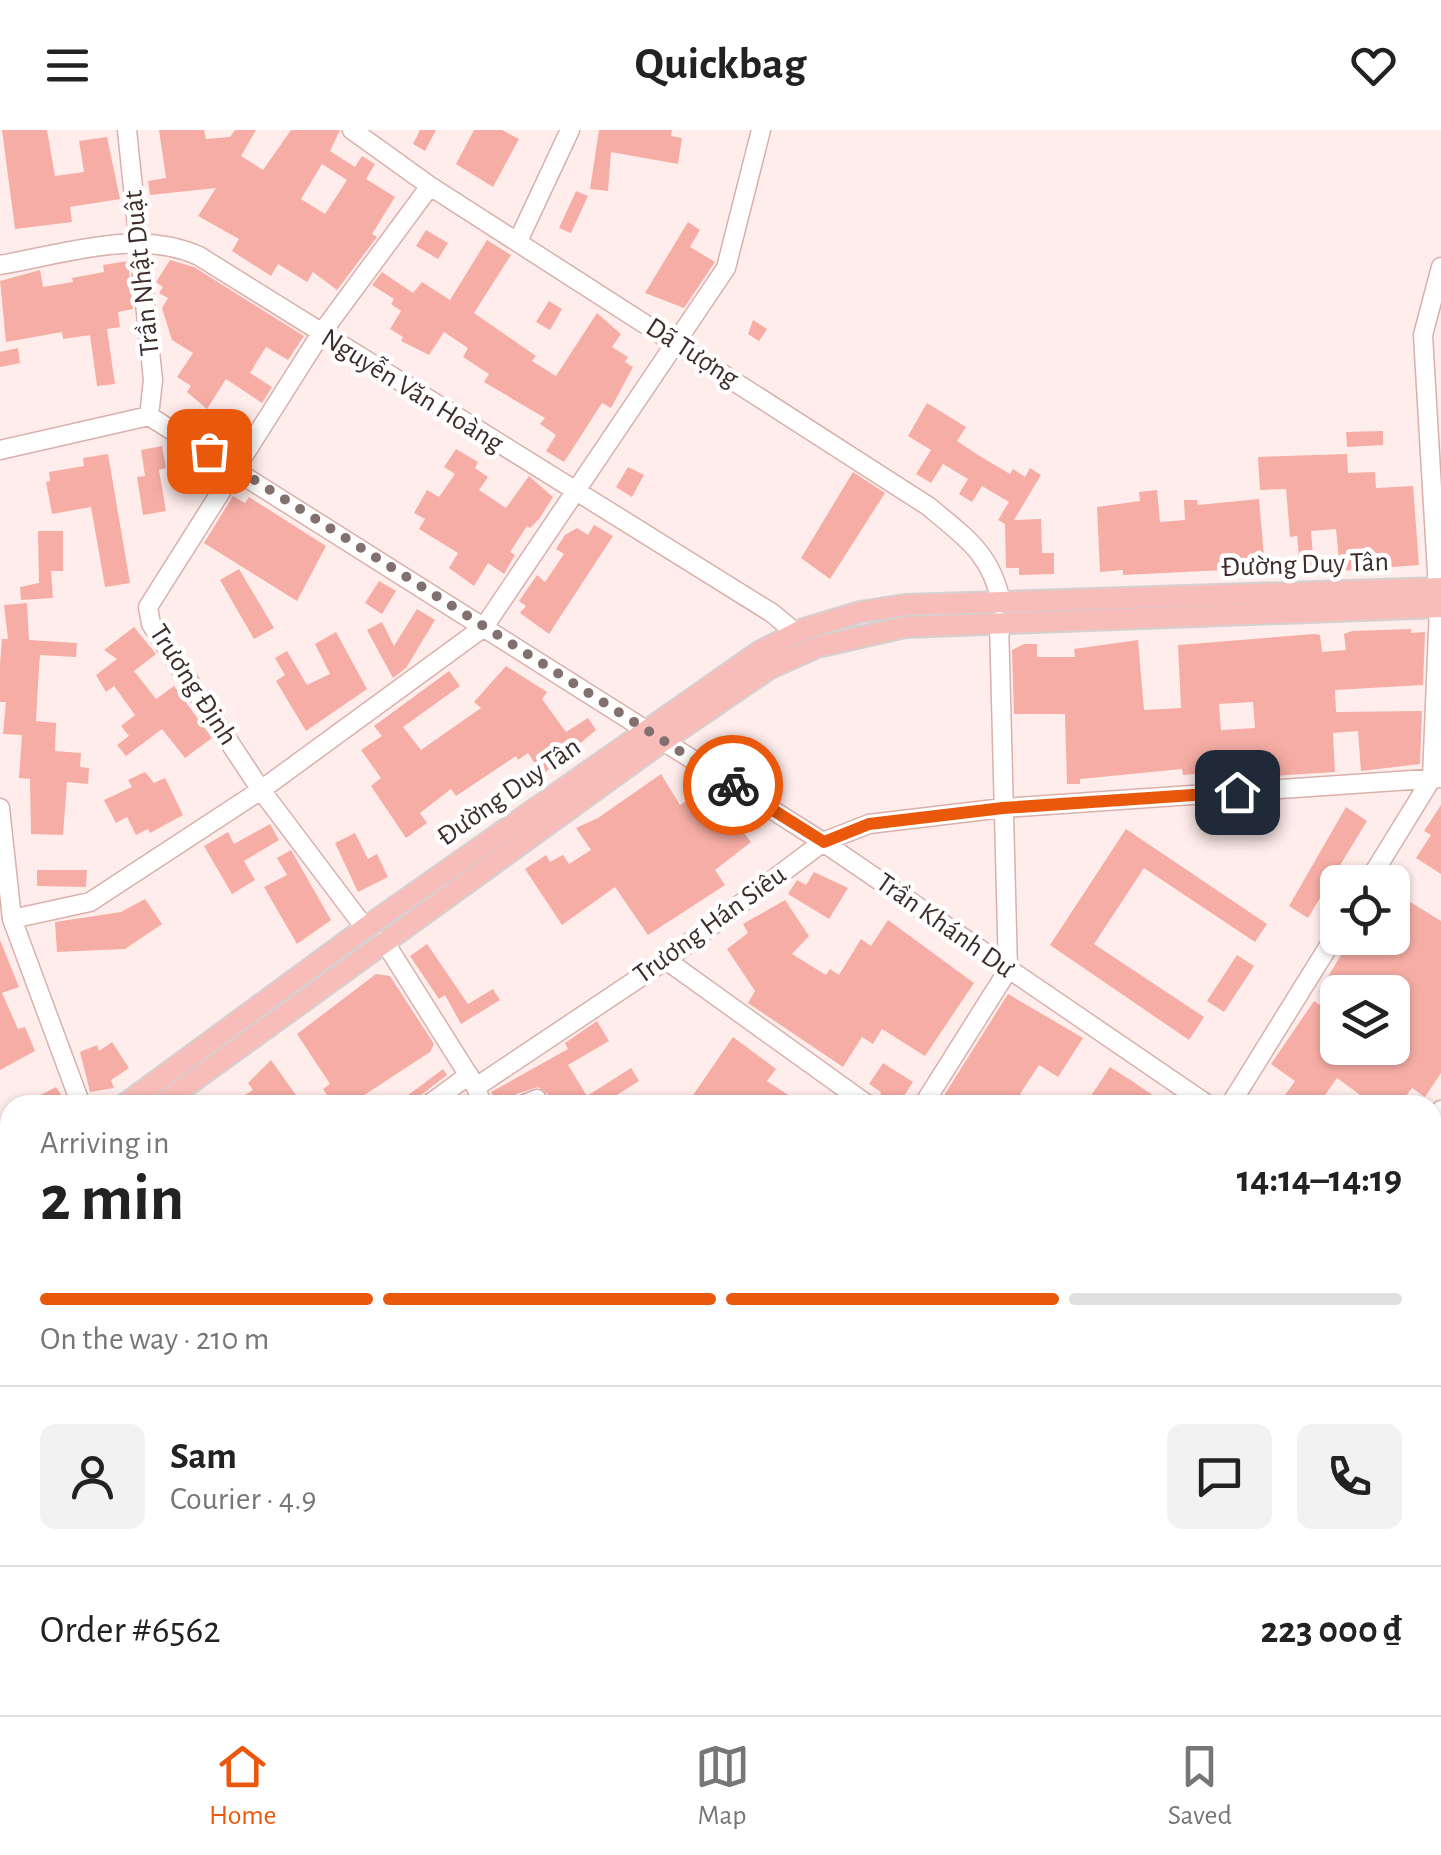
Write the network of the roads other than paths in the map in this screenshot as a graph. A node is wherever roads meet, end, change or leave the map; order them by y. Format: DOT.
graph roads {
  1 [pos="127,130"];
  2 [pos="352,130"];
  3 [pos="570,130"];
  4 [pos="761,130"];
  5 [pos="430,186"];
  6 [pos="519,240"];
  7 [pos="137,242"];
  8 [pos="0,265"];
  9 [pos="1441,267"];
  10 [pos="320,334"];
  11 [pos="677,344"];
  12 [pos="1433,412"];
  13 [pos="149,416"];
  14 [pos="0,450"];
  15 [pos="238,469"];
  16 [pos="576,492"];
  17 [pos="1440,598"];
  18 [pos="1000,612"];
  19 [pos="484,627"];
  20 [pos="796,633"];
  21 [pos="654,736"];
  22 [pos="1437,778"];
  23 [pos="261,790"];
  24 [pos="0,808"];
  25 [pos="1003,808"];
  26 [pos="824,842"];
  27 [pos="1379,865"];
  28 [pos="12,919"];
  29 [pos="365,928"];
  30 [pos="384,941"];
  31 [pos="1323,955"];
  32 [pos="666,960"];
  33 [pos="1008,970"];
  34 [pos="476,1089"];
  35 [pos="77,1095"];
  36 [pos="138,1095"];
  37 [pos="174,1095"];
  38 [pos="854,1095"];
  39 [pos="929,1095"];
  40 [pos="1193,1095"];
  41 [pos="1236,1095"];
  1 -- 7 [label="street, Trần Nhật Duật"];
  2 -- 5 [label="street, Dã Tượng"];
  3 -- 6 [label="street"];
  4 -- 11 [label="street"];
  5 -- 6 [label="street, Dã Tượng"];
  5 -- 10 [label="street, Trương Định"];
  6 -- 11 [label="street, Dã Tượng"];
  7 -- 8 [label="street, Nguyễn Văn Hoàng"];
  7 -- 10 [label="street, Nguyễn Văn Hoàng"];
  7 -- 13 [label="street, Trần Nhật Duật"];
  9 -- 12 [label="street"];
  10 -- 15 [label="street, Trương Định"];
  10 -- 16 [label="street, Nguyễn Văn Hoàng"];
  11 -- 16 [label="street"];
  11 -- 18 [label="street, Dã Tượng"];
  12 -- 17 [label="street"];
  13 -- 14 [label="street"];
  13 -- 15 [label="street, Trần Khánh Dư"];
  15 -- 19 [label="street, Trần Khánh Dư"];
  15 -- 23 [label="street, Trương Định"];
  16 -- 19 [label="street"];
  16 -- 20 [label="street, Nguyễn Văn Hoàng"];
  17 -- 18 [label="main road, Đường Duy Tân"];
  17 -- 22 [label="street"];
  18 -- 20 [label="main road, Đường Duy Tân"];
  18 -- 21 [label="main road, Đường Duy Tân"];
  18 -- 25 [label="street"];
  19 -- 21 [label="street, Trần Khánh Dư"];
  19 -- 23 [label="street"];
  20 -- 21 [label="main road, Đường Duy Tân"];
  21 -- 26 [label="street, Trần Khánh Dư"];
  21 -- 29 [label="main road, Đường Duy Tân"];
  21 -- 30 [label="main road, Đường Duy Tân"];
  22 -- 25 [label="street, Trương Hán Siêu"];
  22 -- 27 [label="street"];
  23 -- 28 [label="street"];
  23 -- 29 [label="street, Trương Định"];
  24 -- 28 [label="street"];
  25 -- 26 [label="street, Trương Hán Siêu"];
  25 -- 33 [label="street"];
  26 -- 32 [label="street, Trương Hán Siêu"];
  26 -- 33 [label="street, Trần Khánh Dư"];
  28 -- 35 [label="street"];
  29 -- 36 [label="main road, Đường Duy Tân"];
  30 -- 34 [label="street"];
  30 -- 37 [label="main road, Đường Duy Tân"];
  31 -- 41 [label="street"];
  32 -- 34 [label="street, Trương Hán Siêu"];
  32 -- 38 [label="street"];
  33 -- 39 [label="street"];
  33 -- 40 [label="street, Trần Khánh Dư"];
}
